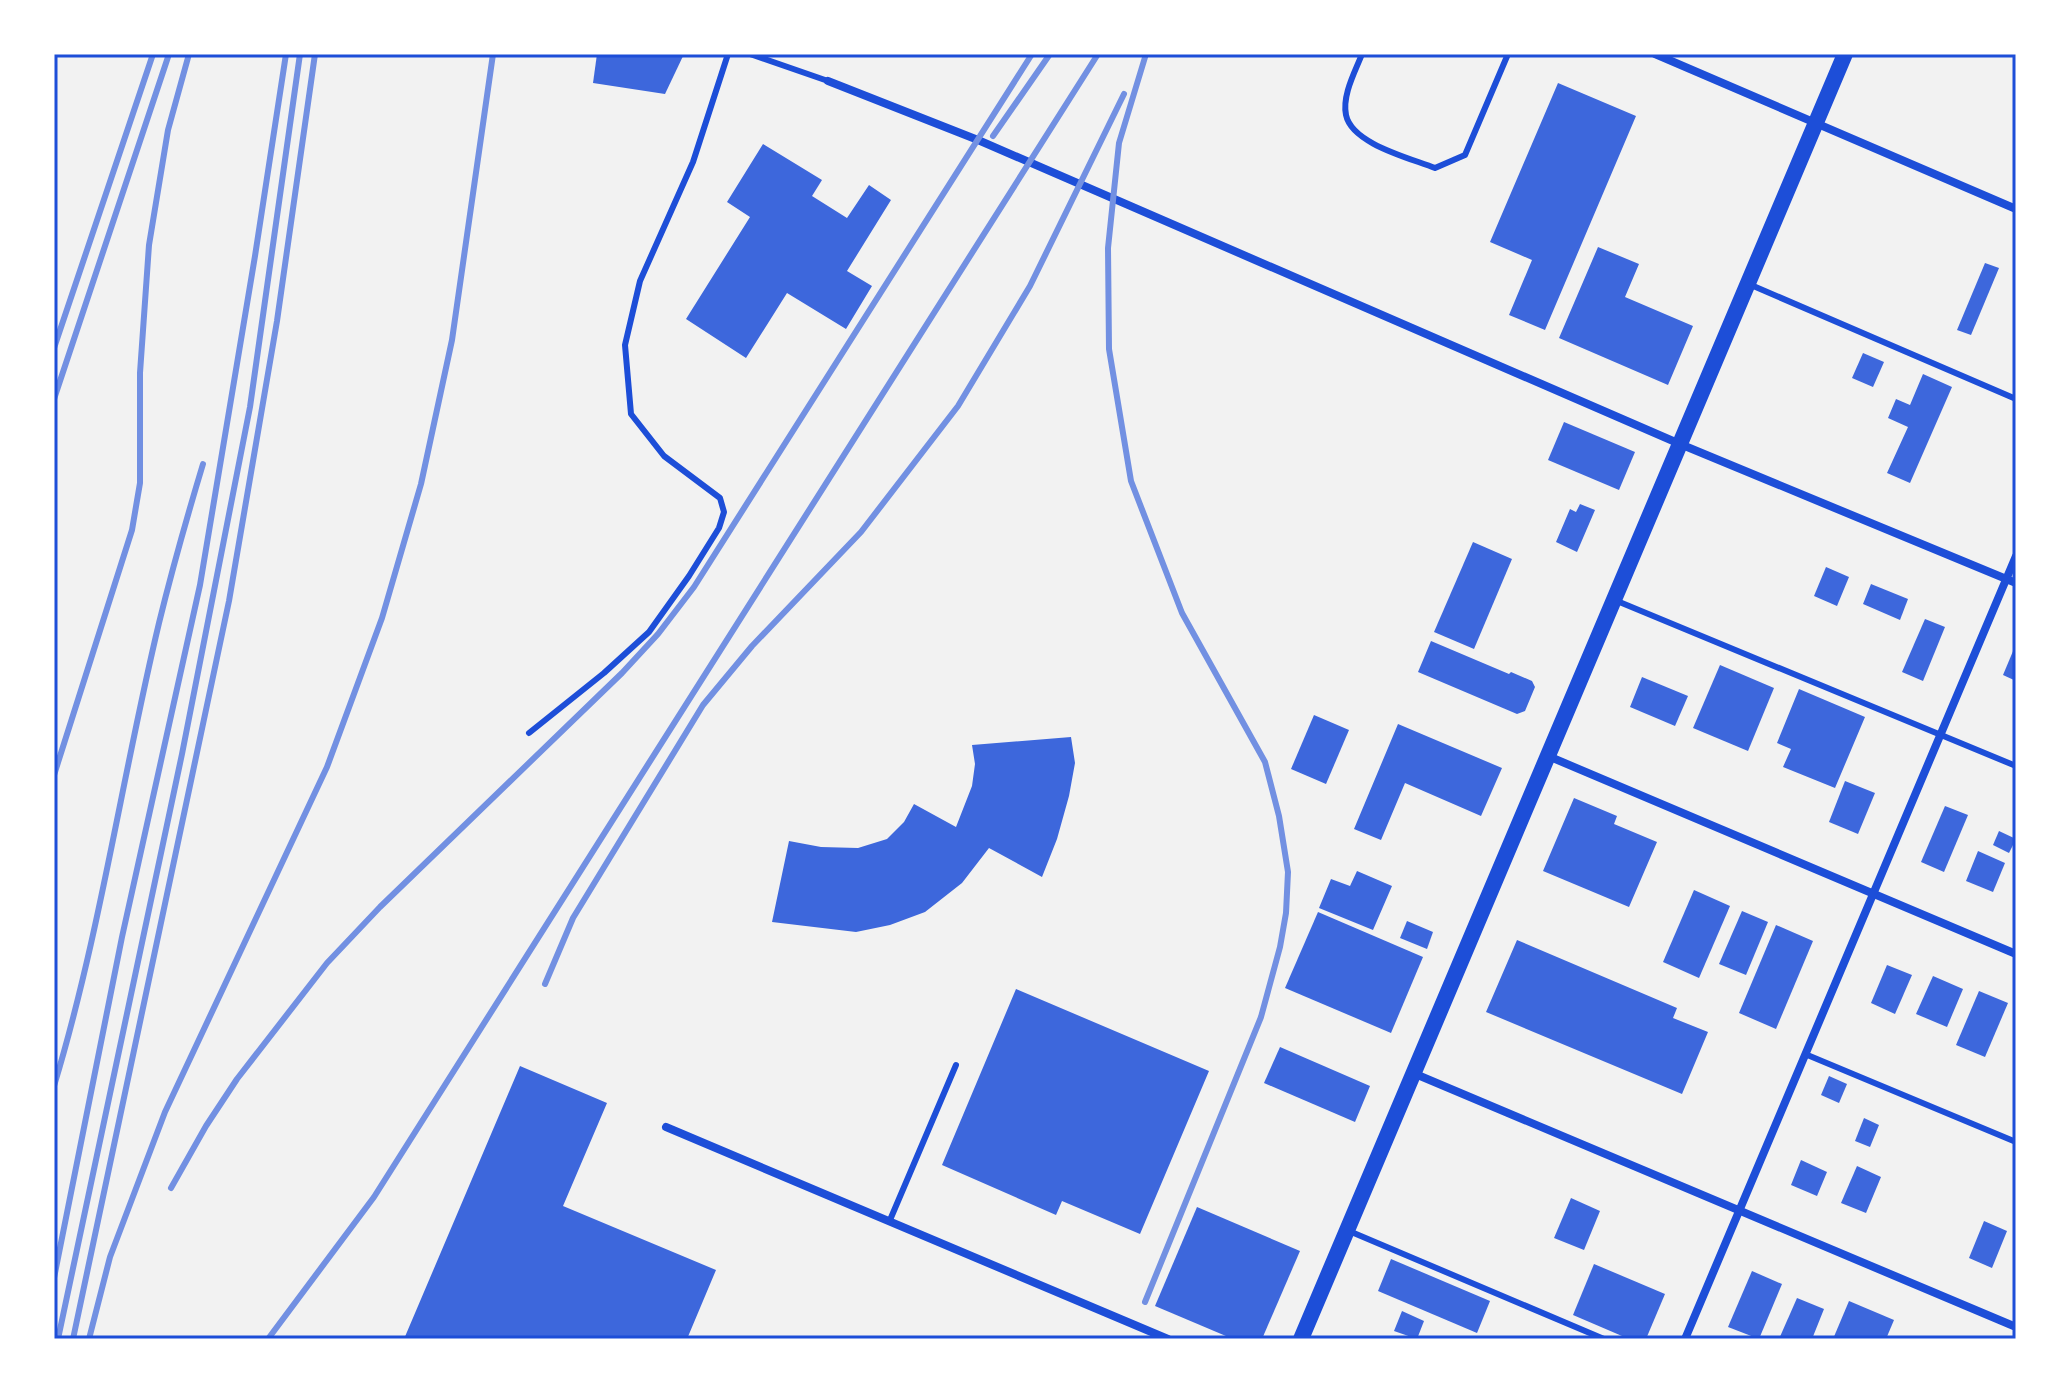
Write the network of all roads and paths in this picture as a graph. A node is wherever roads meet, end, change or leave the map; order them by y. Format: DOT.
graph roads {
  1 [pos="728,54"];
  2 [pos="750,54"];
  3 [pos="1362,54"];
  4 [pos="1508,54"];
  5 [pos="1655,54"];
  6 [pos="1845,54"];
  7 [pos="765,56"];
  8 [pos="828,81"];
  9 [pos="1816,123"];
  10 [pos="2016,209"];
  11 [pos="1748,283"];
  12 [pos="2016,399"];
  13 [pos="1680,444"];
  14 [pos="2016,556"];
  15 [pos="2006,579"];
  16 [pos="2016,583"];
  17 [pos="1614,599"];
  18 [pos="529,733"];
  19 [pos="1940,735"];
  20 [pos="1548,756"];
  21 [pos="2016,766"];
  22 [pos="1872,894"];
  23 [pos="2016,954"];
  24 [pos="1805,1054"];
  25 [pos="956,1065"];
  26 [pos="1413,1073"];
  27 [pos="666,1127"];
  28 [pos="2016,1142"];
  29 [pos="1740,1210"];
  30 [pos="890,1220"];
  31 [pos="1346,1230"];
  32 [pos="2016,1327"];
  33 [pos="1168,1339"];
  34 [pos="1301,1339"];
  35 [pos="1604,1339"];
  36 [pos="1685,1339"];
  1 -- 18 [label="lane"];
  2 -- 7 [label="lane"];
  3 -- 4 [label="lane"];
  5 -- 9 [label="street"];
  6 -- 9 [label="main road"];
  7 -- 8 [label="lane"];
  8 -- 13 [label="street"];
  9 -- 10 [label="street"];
  9 -- 11 [label="main road"];
  11 -- 12 [label="lane"];
  11 -- 13 [label="main road"];
  13 -- 15 [label="street"];
  13 -- 17 [label="main road"];
  14 -- 15 [label="street"];
  15 -- 16 [label="street"];
  15 -- 19 [label="street"];
  17 -- 19 [label="lane"];
  17 -- 20 [label="main road"];
  19 -- 21 [label="lane"];
  19 -- 22 [label="street"];
  20 -- 22 [label="street"];
  20 -- 26 [label="main road"];
  22 -- 23 [label="street"];
  22 -- 24 [label="street"];
  24 -- 28 [label="lane"];
  24 -- 29 [label="street"];
  25 -- 30 [label="lane"];
  26 -- 29 [label="street"];
  26 -- 31 [label="main road"];
  27 -- 30 [label="street"];
  29 -- 32 [label="street"];
  29 -- 36 [label="street"];
  30 -- 33 [label="street"];
  31 -- 34 [label="main road"];
  31 -- 35 [label="lane"];
}
